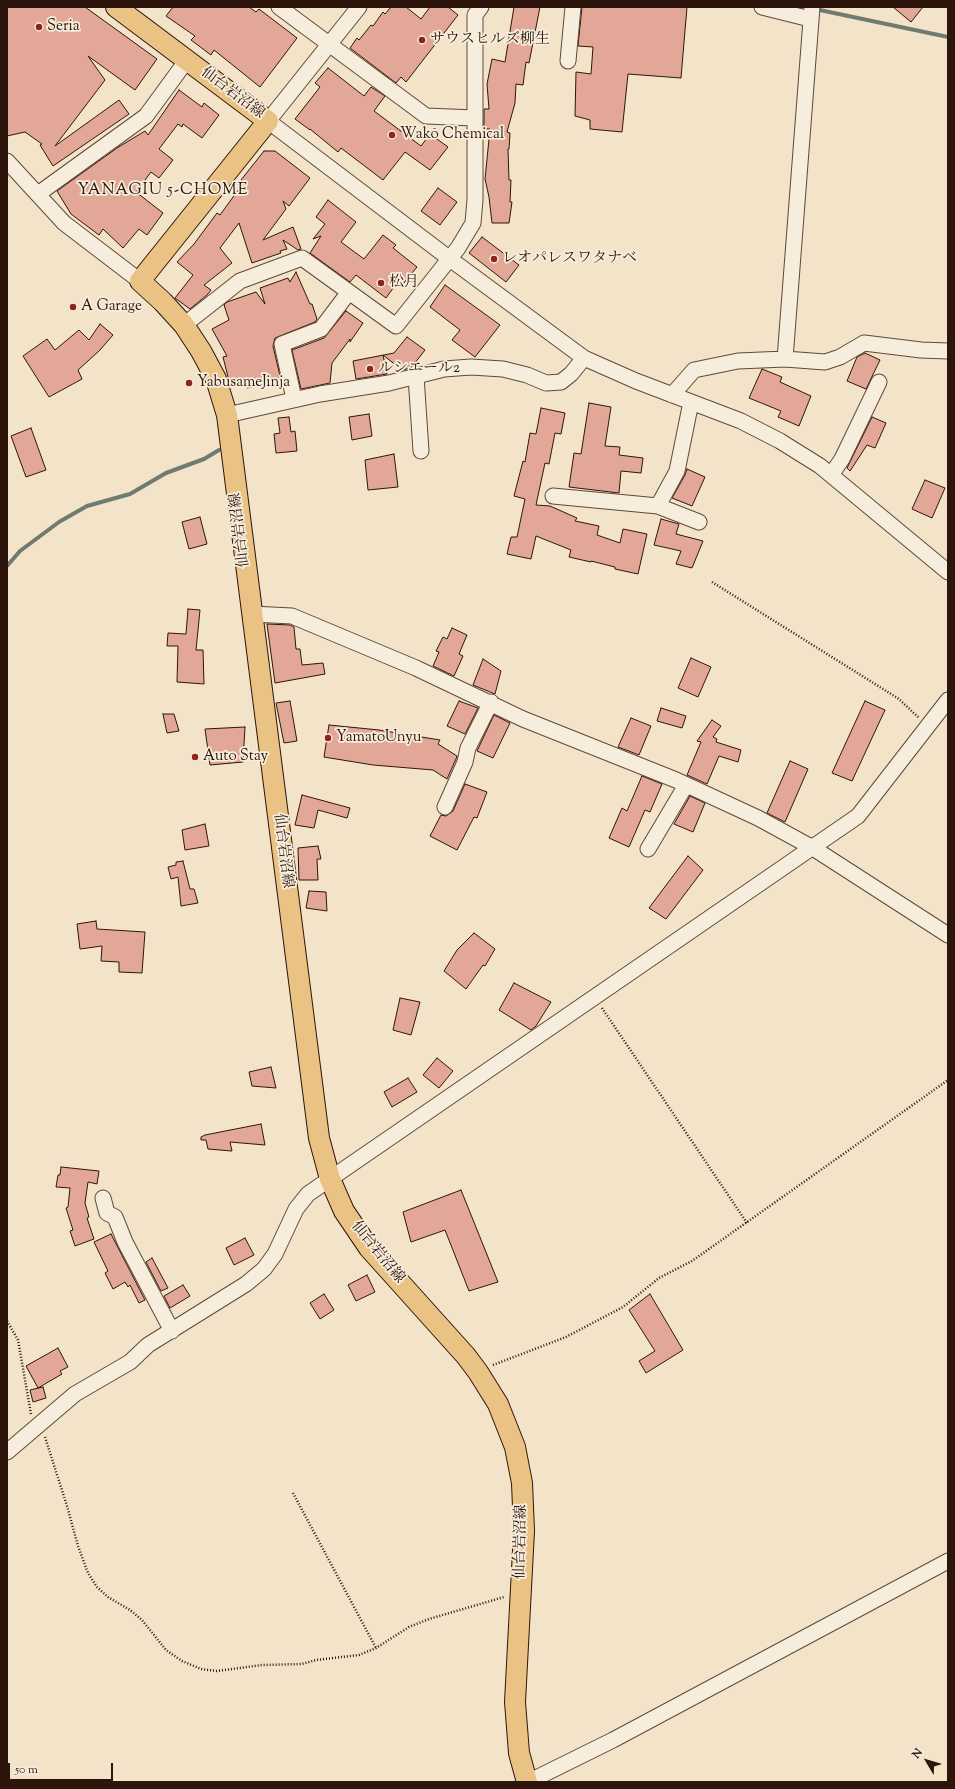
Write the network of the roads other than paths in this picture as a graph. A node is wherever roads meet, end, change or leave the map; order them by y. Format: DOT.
graph roads {
  1 [pos="116,7"];
  2 [pos="279,7"];
  3 [pos="358,7"];
  4 [pos="481,7"];
  5 [pos="573,7"];
  6 [pos="762,7"];
  7 [pos="811,13"];
  8 [pos="330,43"];
  9 [pos="187,60"];
  10 [pos="568,61"];
  11 [pos="475,118"];
  12 [pos="268,121"];
  13 [pos="7,161"];
  14 [pos="38,194"];
  15 [pos="450,259"];
  16 [pos="140,281"];
  17 [pos="349,292"];
  18 [pos="184,325"];
  19 [pos="948,351"];
  20 [pos="584,358"];
  21 [pos="785,359"];
  22 [pos="416,376"];
  23 [pos="879,382"];
  24 [pos="672,395"];
  25 [pos="294,399"];
  26 [pos="691,402"];
  27 [pos="227,415"];
  28 [pos="421,451"];
  29 [pos="831,475"];
  30 [pos="553,496"];
  31 [pos="658,506"];
  32 [pos="699,522"];
  33 [pos="948,572"];
  34 [pos="251,614"];
  35 [pos="948,700"];
  36 [pos="491,702"];
  37 [pos="686,785"];
  38 [pos="446,807"];
  39 [pos="813,848"];
  40 [pos="648,849"];
  41 [pos="948,935"];
  42 [pos="330,1179"];
  43 [pos="103,1198"];
  44 [pos="172,1331"];
  45 [pos="7,1452"];
  46 [pos="948,1561"];
  47 [pos="528,1782"];
  1 -- 9 [label="main road, 仙台岩沼線"];
  2 -- 8 [label="street"];
  3 -- 8 [label="street"];
  4 -- 11 [label="street"];
  5 -- 10 [label="street"];
  6 -- 7 [label="street"];
  7 -- 21 [label="street"];
  8 -- 11 [label="street"];
  8 -- 12 [label="street"];
  9 -- 12 [label="main road, 仙台岩沼線"];
  9 -- 14 [label="street"];
  11 -- 15 [label="street"];
  12 -- 15 [label="street"];
  12 -- 16 [label="main road, 仙台岩沼線"];
  13 -- 14 [label="street"];
  14 -- 16 [label="street"];
  15 -- 17 [label="street"];
  15 -- 20 [label="street"];
  16 -- 18 [label="main road, 仙台岩沼線"];
  17 -- 18 [label="street"];
  17 -- 25 [label="street"];
  18 -- 27 [label="main road, 仙台岩沼線"];
  19 -- 21 [label="street"];
  20 -- 22 [label="street"];
  20 -- 24 [label="street"];
  21 -- 24 [label="street"];
  22 -- 25 [label="street"];
  22 -- 28 [label="street"];
  23 -- 29 [label="street"];
  24 -- 26 [label="street"];
  25 -- 27 [label="street"];
  26 -- 29 [label="street"];
  26 -- 31 [label="street"];
  27 -- 34 [label="main road, 仙台岩沼線"];
  29 -- 33 [label="street"];
  30 -- 31 [label="street"];
  31 -- 32 [label="street"];
  34 -- 36 [label="street"];
  34 -- 42 [label="main road, 仙台岩沼線"];
  35 -- 39 [label="street"];
  36 -- 37 [label="street"];
  36 -- 38 [label="street"];
  37 -- 39 [label="street"];
  37 -- 40 [label="street"];
  39 -- 41 [label="street"];
  39 -- 42 [label="street"];
  42 -- 44 [label="street"];
  42 -- 47 [label="main road, 仙台岩沼線"];
  43 -- 44 [label="street"];
  44 -- 45 [label="street"];
  46 -- 47 [label="street"];
}
